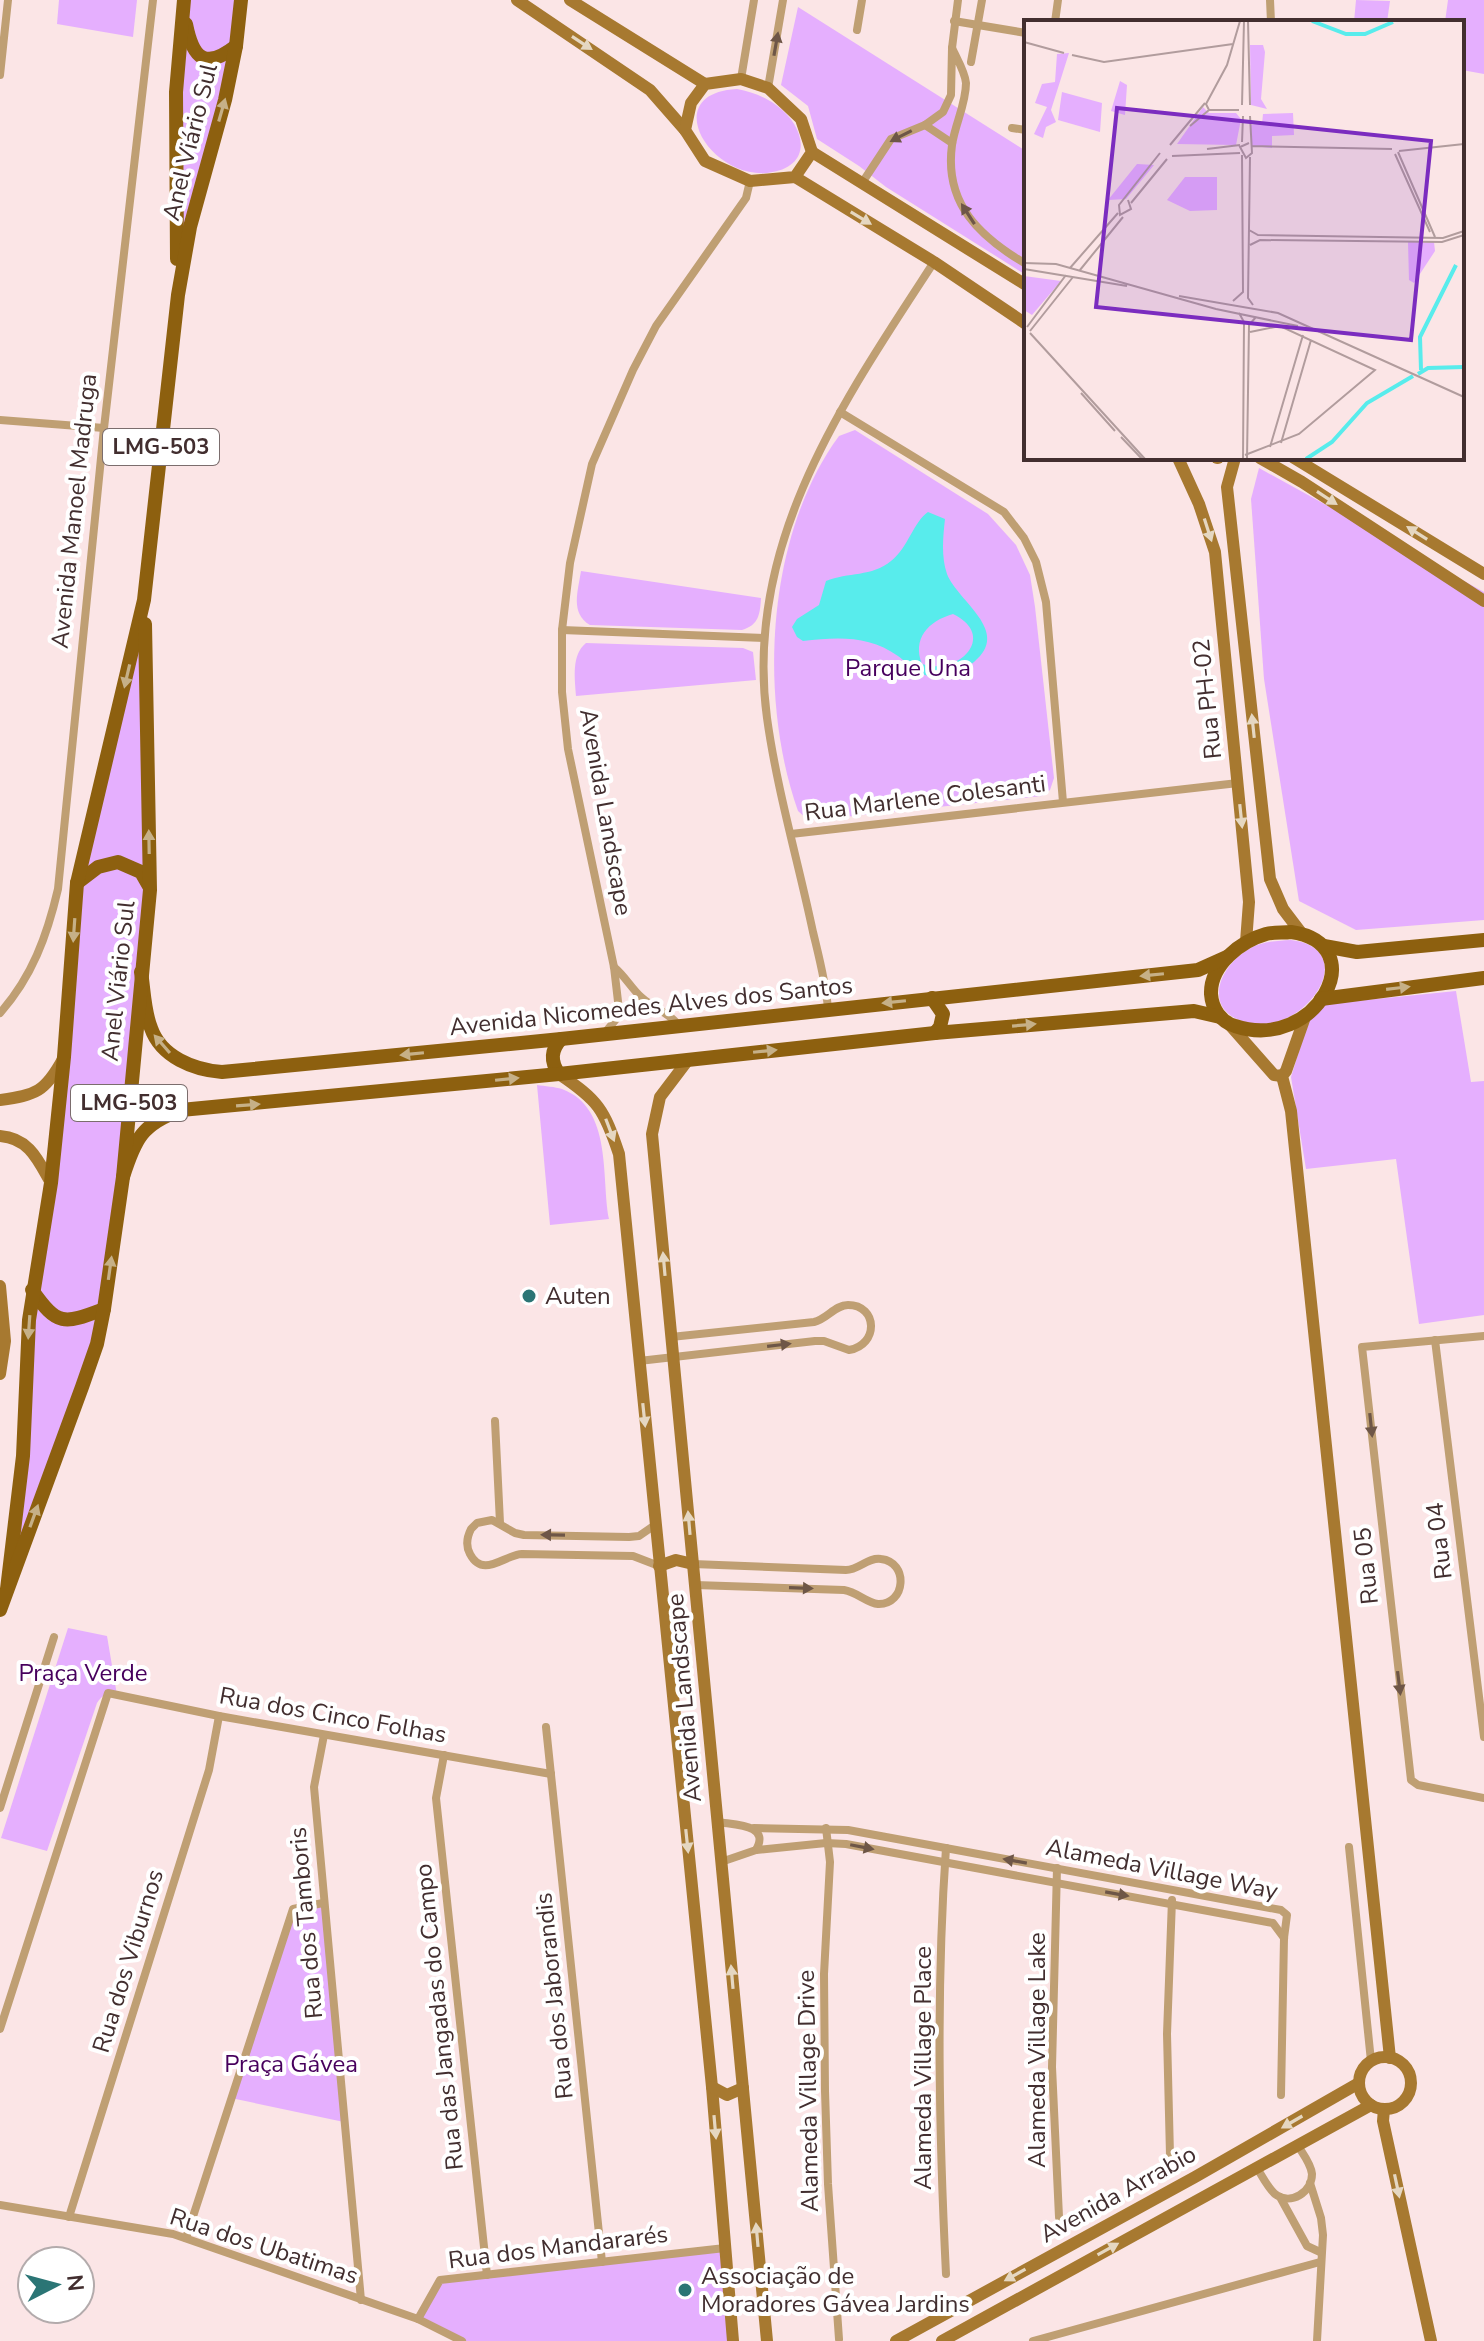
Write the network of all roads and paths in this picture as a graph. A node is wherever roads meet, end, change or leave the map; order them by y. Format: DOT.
graph roads {
  1 [pos="8,0"];
  2 [pos="153,0"];
  3 [pos="241,0"];
  4 [pos="517,0"];
  5 [pos="570,0"];
  6 [pos="754,0"];
  7 [pos="783,0"];
  8 [pos="862,0"];
  9 [pos="958,0"];
  10 [pos="982,0"];
  11 [pos="1058,0"];
  12 [pos="1270,0"];
  13 [pos="184,4"];
  14 [pos="1055,20"];
  15 [pos="1271,20"];
  16 [pos="954,21"];
  17 [pos="978,25"];
  18 [pos="857,30"];
  19 [pos="1024,33"];
  20 [pos="236,46"];
  21 [pos="952,48"];
  22 [pos="971,62"];
  23 [pos="0,75"];
  24 [pos="741,79"];
  25 [pos="705,84"];
  26 [pos="768,88"];
  27 [pos="925,125"];
  28 [pos="1012,128"];
  29 [pos="685,130"];
  30 [pos="1024,130"];
  31 [pos="952,143"];
  32 [pos="812,152"];
  33 [pos="795,177"];
  34 [pos="750,181"];
  35 [pos="862,183"];
  36 [pos="934,262"];
  37 [pos="1024,263"];
  38 [pos="1024,284"];
  39 [pos="178,295"];
  40 [pos="1024,323"];
  41 [pos="840,412"];
  42 [pos="0,420"];
  43 [pos="104,428"];
  44 [pos="1179,460"];
  45 [pos="1234,460"];
  46 [pos="1264,460"];
  47 [pos="1297,460"];
  48 [pos="1454,555"];
  49 [pos="1443,574"];
  50 [pos="1484,574"];
  51 [pos="144,600"];
  52 [pos="1484,601"];
  53 [pos="562,630"];
  54 [pos="764,638"];
  55 [pos="1238,783"];
  56 [pos="1063,802"];
  57 [pos="791,834"];
  58 [pos="77,883"];
  59 [pos="150,890"];
  60 [pos="1302,934"];
  61 [pos="1484,940"];
  62 [pos="1246,942"];
  63 [pos="1324,946"];
  64 [pos="1227,957"];
  65 [pos="614,967"];
  66 [pos="141,972"];
  67 [pos="1484,978"];
  68 [pos="932,998"];
  69 [pos="1321,999"];
  70 [pos="828,1009"];
  71 [pos="0,1013"];
  72 [pos="1305,1017"];
  73 [pos="1224,1021"];
  74 [pos="679,1026"];
  75 [pos="935,1033"];
  76 [pos="604,1034"];
  77 [pos="561,1039"];
  78 [pos="64,1057"];
  79 [pos="688,1060"];
  80 [pos="559,1074"];
  81 [pos="1282,1076"];
  82 [pos="0,1100"];
  83 [pos="0,1136"];
  84 [pos="123,1177"];
  85 [pos="51,1183"];
  86 [pos="0,1286"];
  87 [pos="32,1290"];
  88 [pos="104,1309"];
  89 [pos="727,1331"];
  90 [pos="1484,1336"];
  91 [pos="671,1337"];
  92 [pos="1435,1340"];
  93 [pos="730,1351"];
  94 [pos="673,1358"];
  95 [pos="639,1361"];
  96 [pos="0,1374"];
  97 [pos="495,1421"];
  98 [pos="500,1523"];
  99 [pos="655,1525"];
  100 [pos="583,1536"];
  101 [pos="583,1555"];
  102 [pos="693,1564"];
  103 [pos="659,1566"];
  104 [pos="756,1566"];
  105 [pos="695,1585"];
  106 [pos="755,1587"];
  107 [pos="7,1589"];
  108 [pos="0,1610"];
  109 [pos="54,1637"];
  110 [pos="219,1716"];
  111 [pos="546,1727"];
  112 [pos="324,1735"];
  113 [pos="1484,1737"];
  114 [pos="444,1755"];
  115 [pos="551,1774"];
  116 [pos="1484,1798"];
  117 [pos="0,1808"];
  118 [pos="718,1822"];
  119 [pos="754,1828"];
  120 [pos="826,1828"];
  121 [pos="826,1843"];
  122 [pos="1349,1847"];
  123 [pos="946,1848"];
  124 [pos="756,1850"];
  125 [pos="721,1862"];
  126 [pos="945,1862"];
  127 [pos="1057,1868"];
  128 [pos="1057,1883"];
  129 [pos="1173,1890"];
  130 [pos="323,1903"];
  131 [pos="1172,1905"];
  132 [pos="1284,1938"];
  133 [pos="0,2029"];
  134 [pos="1390,2058"];
  135 [pos="1371,2061"];
  136 [pos="1359,2083"];
  137 [pos="712,2087"];
  138 [pos="743,2088"];
  139 [pos="1281,2095"];
  140 [pos="1377,2107"];
  141 [pos="1298,2146"];
  142 [pos="1170,2155"];
  143 [pos="1257,2168"];
  144 [pos="1195,2177"];
  145 [pos="1310,2183"];
  146 [pos="1204,2197"];
  147 [pos="1280,2197"];
  148 [pos="0,2205"];
  149 [pos="69,2217"];
  150 [pos="1059,2217"];
  151 [pos="186,2238"];
  152 [pos="725,2248"];
  153 [pos="1320,2252"];
  154 [pos="602,2262"];
  155 [pos="1320,2262"];
  156 [pos="946,2274"];
  157 [pos="487,2275"];
  158 [pos="361,2300"];
  159 [pos="418,2319"];
  160 [pos="839,2339"];
  161 [pos="904,2339"];
  162 [pos="462,2341"];
  163 [pos="733,2341"];
  164 [pos="767,2341"];
  165 [pos="942,2341"];
  166 [pos="1033,2341"];
  167 [pos="1317,2341"];
  168 [pos="1431,2341"];
  1 -- 23 [label="street"];
  2 -- 43 [label="street, Avenida Manoel Madruga"];
  3 -- 20 [label="main road, Anel Viário Sul / LMG-503"];
  4 -- 29 [label="street, one-way"];
  5 -- 25 [label="street"];
  6 -- 24 [label="street"];
  26 -- 7 [label="street, one-way"];
  8 -- 18 [label="street"];
  9 -- 16 [label="street"];
  10 -- 17 [label="street"];
  11 -- 14 [label="street"];
  12 -- 15 [label="street"];
  13 -- 20 [label="main road"];
  13 -- 39 [label="main road, Anel Viário Sul / LMG-503"];
  16 -- 17 [label="street"];
  16 -- 21 [label="street"];
  17 -- 19 [label="street"];
  17 -- 22 [label="street"];
  39 -- 20 [label="main road, Anel Viário Sul / LMG-503, one-way"];
  21 -- 27 [label="street"];
  21 -- 31 [label="street"];
  24 -- 25 [label="street"];
  24 -- 26 [label="street"];
  25 -- 29 [label="street"];
  26 -- 32 [label="street"];
  27 -- 31 [label="street"];
  27 -- 35 [label="street, one-way"];
  28 -- 30 [label="street"];
  29 -- 34 [label="street"];
  37 -- 31 [label="street, one-way"];
  32 -- 33 [label="street"];
  32 -- 35 [label="street"];
  33 -- 34 [label="street"];
  33 -- 36 [label="street, one-way"];
  34 -- 53 [label="street, Avenida Landscape"];
  35 -- 38 [label="street"];
  36 -- 40 [label="street"];
  36 -- 41 [label="street"];
  39 -- 51 [label="main road, Anel Viário Sul / LMG-503"];
  41 -- 54 [label="street"];
  41 -- 56 [label="street"];
  42 -- 43 [label="street"];
  43 -- 71 [label="street, Avenida Manoel Madruga"];
  44 -- 55 [label="street, Rua PH-02, one-way"];
  60 -- 45 [label="street, Rua PH-02, one-way"];
  46 -- 49 [label="street, one-way"];
  48 -- 47 [label="street, one-way"];
  48 -- 49 [label="street"];
  48 -- 50 [label="street"];
  49 -- 52 [label="street"];
  51 -- 58 [label="main road, Anel Viário Sul / LMG-503, one-way"];
  59 -- 51 [label="main road, Anel Viário Sul / LMG-503, one-way"];
  53 -- 54 [label="street"];
  53 -- 65 [label="street, Avenida Landscape"];
  54 -- 57 [label="street"];
  55 -- 56 [label="street, Rua Marlene Colesanti"];
  55 -- 62 [label="street, Rua PH-02, one-way"];
  56 -- 57 [label="street, Rua Marlene Colesanti"];
  57 -- 70 [label="street"];
  58 -- 59 [label="main road"];
  58 -- 78 [label="main road, Anel Viário Sul / LMG-503, one-way"];
  59 -- 66 [label="main road, Anel Viário Sul / LMG-503"];
  60 -- 62 [label="main road"];
  60 -- 63 [label="main road"];
  61 -- 63 [label="main road"];
  62 -- 64 [label="main road"];
  63 -- 69 [label="main road"];
  64 -- 68 [label="main road, Avenida Nicomedes Alves dos Santos, one-way"];
  64 -- 73 [label="main road"];
  65 -- 74 [label="street"];
  65 -- 76 [label="street, Avenida Landscape"];
  77 -- 66 [label="main road, Avenida Nicomedes Alves dos Santos, one-way"];
  66 -- 84 [label="main road, Anel Viário Sul / LMG-503"];
  69 -- 67 [label="main road, one-way"];
  68 -- 70 [label="main road, Avenida Nicomedes Alves dos Santos, one-way"];
  68 -- 75 [label="main road"];
  69 -- 72 [label="main road"];
  70 -- 74 [label="main road, Avenida Nicomedes Alves dos Santos"];
  72 -- 73 [label="main road"];
  72 -- 81 [label="street"];
  75 -- 73 [label="main road, one-way"];
  73 -- 81 [label="street"];
  74 -- 76 [label="main road, Avenida Nicomedes Alves dos Santos"];
  79 -- 75 [label="main road, one-way"];
  76 -- 77 [label="main road, Avenida Nicomedes Alves dos Santos"];
  77 -- 80 [label="main road"];
  78 -- 82 [label="street"];
  78 -- 85 [label="main road, Anel Viário Sul / LMG-503"];
  79 -- 80 [label="main road"];
  91 -- 79 [label="street, Avenida Landscape, one-way"];
  84 -- 80 [label="main road, one-way"];
  80 -- 95 [label="street, Avenida Landscape, one-way"];
  81 -- 134 [label="street"];
  83 -- 85 [label="street"];
  88 -- 84 [label="main road, Anel Viário Sul / LMG-503, one-way"];
  85 -- 87 [label="main road, Anel Viário Sul / LMG-503"];
  86 -- 96 [label="street"];
  87 -- 88 [label="main road"];
  87 -- 107 [label="main road, Anel Viário Sul / LMG-503, one-way"];
  107 -- 88 [label="main road, Anel Viário Sul / LMG-503, one-way"];
  89 -- 91 [label="street"];
  89 -- 93 [label="street"];
  93 -- 89 [label="street, one-way"];
  90 -- 92 [label="street"];
  91 -- 94 [label="street, Avenida Landscape"];
  92 -- 113 [label="street, Rua 04"];
  92 -- 116 [label="street, Rua 05, one-way"];
  93 -- 94 [label="street"];
  94 -- 95 [label="street"];
  102 -- 94 [label="street, Avenida Landscape, one-way"];
  95 -- 99 [label="street, Avenida Landscape, one-way"];
  97 -- 98 [label="street"];
  100 -- 98 [label="street, one-way"];
  98 -- 101 [label="street"];
  99 -- 100 [label="street"];
  99 -- 103 [label="street, Avenida Landscape"];
  100 -- 101 [label="street"];
  101 -- 103 [label="street"];
  102 -- 103 [label="street"];
  102 -- 104 [label="street"];
  102 -- 105 [label="street, Avenida Landscape"];
  103 -- 137 [label="street, Avenida Landscape, one-way"];
  104 -- 106 [label="street"];
  106 -- 104 [label="street, one-way"];
  105 -- 106 [label="street"];
  105 -- 118 [label="street, Avenida Landscape"];
  107 -- 108 [label="main road, Anel Viário Sul / LMG-503"];
  109 -- 117 [label="street"];
  110 -- 112 [label="street, Rua dos Cinco Folhas"];
  110 -- 133 [label="street, Rua dos Cinco Folhas"];
  110 -- 149 [label="street, Rua dos Viburnos"];
  111 -- 115 [label="street, Rua dos Jaborandis"];
  112 -- 114 [label="street, Rua dos Cinco Folhas"];
  112 -- 130 [label="street, Rua dos Tamboris"];
  114 -- 115 [label="street, Rua dos Cinco Folhas"];
  114 -- 157 [label="street, Rua das Jangadas do Campo"];
  115 -- 154 [label="street, Rua dos Jaborandis"];
  118 -- 119 [label="street, Alameda Village Way"];
  118 -- 125 [label="street, Avenida Landscape"];
  119 -- 120 [label="street, Alameda Village Way"];
  119 -- 124 [label="street"];
  120 -- 121 [label="street, Alameda Village Drive"];
  120 -- 123 [label="street, Alameda Village Way"];
  121 -- 124 [label="street, Alameda Village Way"];
  121 -- 126 [label="street, Alameda Village Way, one-way"];
  121 -- 160 [label="street, Alameda Village Drive"];
  122 -- 135 [label="street"];
  123 -- 126 [label="street, Alameda Village Place"];
  127 -- 123 [label="street, Alameda Village Way, one-way"];
  124 -- 125 [label="street, Alameda Village Way"];
  138 -- 125 [label="street, Avenida Landscape, one-way"];
  126 -- 128 [label="street, Alameda Village Way"];
  126 -- 156 [label="street, Alameda Village Place"];
  127 -- 128 [label="street, Alameda Village Lake"];
  127 -- 129 [label="street, Alameda Village Way"];
  128 -- 131 [label="street, Alameda Village Way, one-way"];
  128 -- 150 [label="street, Alameda Village Lake"];
  129 -- 131 [label="street"];
  129 -- 132 [label="street, Alameda Village Way"];
  130 -- 151 [label="street"];
  130 -- 158 [label="street, Rua dos Tamboris"];
  131 -- 132 [label="street, Alameda Village Way"];
  131 -- 142 [label="street"];
  132 -- 139 [label="street"];
  134 -- 135 [label="street"];
  134 -- 140 [label="street"];
  135 -- 136 [label="street"];
  136 -- 140 [label="street"];
  136 -- 144 [label="street, Avenida Arrabio, one-way"];
  137 -- 138 [label="street"];
  137 -- 152 [label="street, Avenida Landscape, one-way"];
  164 -- 138 [label="street, Avenida Landscape, one-way"];
  140 -- 141 [label="street, Avenida Arrabio"];
  140 -- 168 [label="street, one-way"];
  141 -- 143 [label="street, Avenida Arrabio"];
  141 -- 145 [label="street"];
  143 -- 146 [label="street, Avenida Arrabio"];
  143 -- 147 [label="street"];
  144 -- 146 [label="street"];
  144 -- 161 [label="street, Avenida Arrabio, one-way"];
  145 -- 147 [label="street"];
  145 -- 153 [label="street"];
  165 -- 146 [label="street, Avenida Arrabio, one-way"];
  147 -- 153 [label="street"];
  148 -- 149 [label="street, Rua dos Ubatimas"];
  149 -- 151 [label="street, Rua dos Ubatimas"];
  151 -- 158 [label="street, Rua dos Ubatimas"];
  152 -- 154 [label="street, Rua dos Mandararés"];
  152 -- 163 [label="street, Avenida Landscape"];
  153 -- 155 [label="street"];
  154 -- 157 [label="street, Rua dos Mandararés"];
  155 -- 166 [label="street"];
  155 -- 167 [label="street"];
  157 -- 159 [label="street, Rua dos Mandararés"];
  158 -- 159 [label="street, Rua dos Ubatimas"];
  159 -- 162 [label="street, Rua dos Ubatimas"];
}
